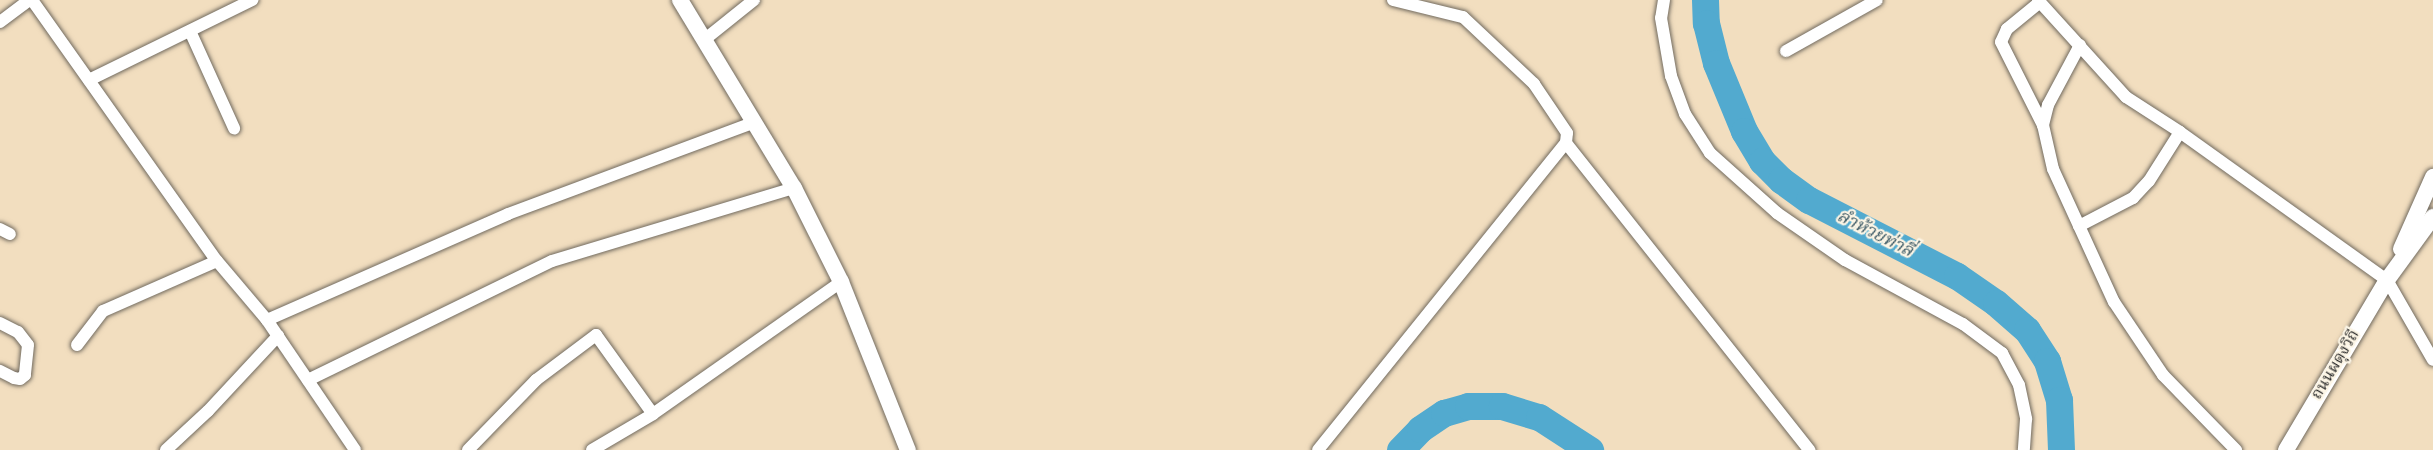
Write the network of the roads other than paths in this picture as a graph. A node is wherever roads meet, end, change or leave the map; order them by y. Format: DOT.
graph roads {
  1 [pos="31,0"];
  2 [pos="252,0"];
  3 [pos="680,0"];
  4 [pos="754,0"];
  5 [pos="1393,0"];
  6 [pos="1664,0"];
  7 [pos="1877,0"];
  8 [pos="2039,1"];
  9 [pos="0,22"];
  10 [pos="190,31"];
  11 [pos="704,40"];
  12 [pos="2080,45"];
  13 [pos="1786,51"];
  14 [pos="89,80"];
  15 [pos="755,122"];
  16 [pos="2043,125"];
  17 [pos="234,128"];
  18 [pos="2180,132"];
  19 [pos="1566,143"];
  20 [pos="2433,177"];
  21 [pos="794,188"];
  22 [pos="2433,217"];
  23 [pos="2079,226"];
  24 [pos="218,261"];
  25 [pos="2387,280"];
  26 [pos="842,282"];
  27 [pos="267,320"];
  28 [pos="0,323"];
  29 [pos="278,336"];
  30 [pos="77,345"];
  31 [pos="2433,360"];
  32 [pos="0,371"];
  33 [pos="308,380"];
  34 [pos="653,414"];
  35 [pos="166,450"];
  36 [pos="355,450"];
  37 [pos="468,450"];
  38 [pos="592,450"];
  39 [pos="908,450"];
  40 [pos="1318,450"];
  41 [pos="1809,450"];
  42 [pos="2024,450"];
  43 [pos="2236,450"];
  44 [pos="2286,450"];
  1 -- 9 [label="street"];
  1 -- 14 [label="street"];
  2 -- 10 [label="street"];
  3 -- 11 [label="street"];
  4 -- 11 [label="street"];
  5 -- 19 [label="street"];
  6 -- 42 [label="street"];
  7 -- 13 [label="street"];
  8 -- 12 [label="street"];
  8 -- 16 [label="street"];
  10 -- 14 [label="street"];
  10 -- 17 [label="street"];
  11 -- 15 [label="street"];
  12 -- 16 [label="street"];
  12 -- 18 [label="street"];
  14 -- 24 [label="street"];
  15 -- 21 [label="street"];
  15 -- 27 [label="street"];
  16 -- 23 [label="street"];
  18 -- 23 [label="street"];
  18 -- 25 [label="street"];
  19 -- 40 [label="street"];
  19 -- 41 [label="street"];
  20 -- 25 [label="street"];
  21 -- 26 [label="street"];
  21 -- 33 [label="street"];
  22 -- 25 [label="street"];
  23 -- 43 [label="street"];
  24 -- 27 [label="street"];
  24 -- 30 [label="street"];
  25 -- 31 [label="street"];
  25 -- 44 [label="street, ถนนผดุงวิถี"];
  26 -- 34 [label="street"];
  26 -- 39 [label="street"];
  27 -- 29 [label="street"];
  28 -- 32 [label="street"];
  29 -- 33 [label="street"];
  29 -- 35 [label="street"];
  33 -- 36 [label="street"];
  34 -- 37 [label="street"];
  34 -- 38 [label="street"];
}
